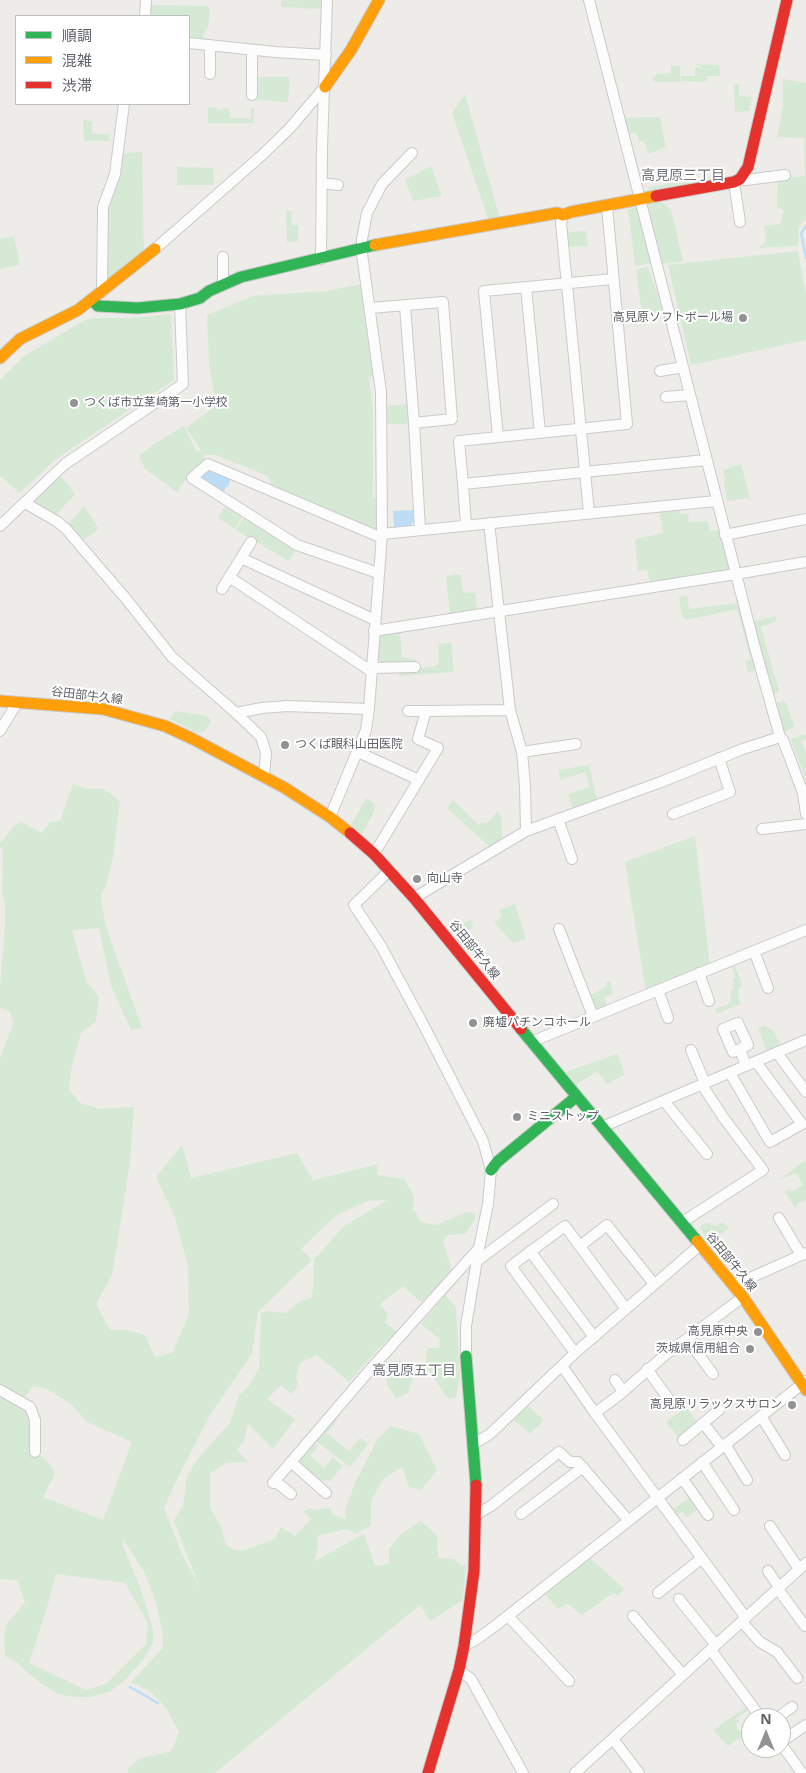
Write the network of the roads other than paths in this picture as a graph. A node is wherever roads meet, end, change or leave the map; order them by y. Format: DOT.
graph roads {
  1 [pos="146,0"];
  2 [pos="327,0"];
  3 [pos="379,0"];
  4 [pos="589,0"];
  5 [pos="787,0"];
  6 [pos="145,15"];
  7 [pos="190,43"];
  8 [pos="210,45"];
  9 [pos="252,50"];
  10 [pos="326,55"];
  11 [pos="210,74"];
  12 [pos="325,87"];
  13 [pos="252,95"];
  14 [pos="124,105"];
  15 [pos="412,153"];
  16 [pos="785,175"];
  17 [pos="737,181"];
  18 [pos="322,183"];
  19 [pos="338,185"];
  20 [pos="640,199"];
  21 [pos="607,206"];
  22 [pos="563,215"];
  23 [pos="740,222"];
  24 [pos="361,248"];
  25 [pos="155,249"];
  26 [pos="223,257"];
  27 [pos="322,259"];
  28 [pos="613,279"];
  29 [pos="566,283"];
  30 [pos="223,284"];
  31 [pos="526,287"];
  32 [pos="102,292"];
  33 [pos="92,300"];
  34 [pos="180,304"];
  35 [pos="404,306"];
  36 [pos="370,308"];
  37 [pos="0,358"];
  38 [pos="683,367"];
  39 [pos="660,371"];
  40 [pos="690,395"];
  41 [pos="666,398"];
  42 [pos="414,422"];
  43 [pos="581,429"];
  44 [pos="540,433"];
  45 [pos="498,438"];
  46 [pos="706,460"];
  47 [pos="585,472"];
  48 [pos="463,484"];
  49 [pos="716,501"];
  50 [pos="25,503"];
  51 [pos="589,513"];
  52 [pos="806,519"];
  53 [pos="489,523"];
  54 [pos="466,525"];
  55 [pos="0,526"];
  56 [pos="420,529"];
  57 [pos="725,535"];
  58 [pos="382,536"];
  59 [pos="250,542"];
  60 [pos="241,558"];
  61 [pos="806,562"];
  62 [pos="378,573"];
  63 [pos="736,574"];
  64 [pos="229,578"];
  65 [pos="222,589"];
  66 [pos="499,611"];
  67 [pos="374,626"];
  68 [pos="416,667"];
  69 [pos="371,669"];
  70 [pos="0,701"];
  71 [pos="17,703"];
  72 [pos="369,709"];
  73 [pos="510,710"];
  74 [pos="408,711"];
  75 [pos="426,711"];
  76 [pos="236,713"];
  77 [pos="0,731"];
  78 [pos="780,737"];
  79 [pos="576,744"];
  80 [pos="358,752"];
  81 [pos="522,752"];
  82 [pos="719,758"];
  83 [pos="264,776"];
  84 [pos="419,780"];
  85 [pos="673,814"];
  86 [pos="806,814"];
  87 [pos="330,817"];
  88 [pos="558,819"];
  89 [pos="806,824"];
  90 [pos="762,829"];
  91 [pos="526,831"];
  92 [pos="374,854"];
  93 [pos="572,859"];
  94 [pos="389,871"];
  95 [pos="414,898"];
  96 [pos="559,929"];
  97 [pos="806,930"];
  98 [pos="754,951"];
  99 [pos="699,973"];
  100 [pos="768,988"];
  101 [pos="658,990"];
  102 [pos="709,1001"];
  103 [pos="593,1016"];
  104 [pos="668,1018"];
  105 [pos="806,1040"];
  106 [pos="531,1042"];
  107 [pos="740,1049"];
  108 [pos="691,1050"];
  109 [pos="777,1053"];
  110 [pos="751,1064"];
  111 [pos="730,1073"];
  112 [pos="703,1084"];
  113 [pos="806,1092"];
  114 [pos="576,1097"];
  115 [pos="664,1101"];
  116 [pos="602,1128"];
  117 [pos="707,1154"];
  118 [pos="491,1170"];
  119 [pos="554,1204"];
  120 [pos="779,1218"];
  121 [pos="681,1223"];
  122 [pos="700,1245"];
  123 [pos="580,1246"];
  124 [pos="479,1248"];
  125 [pos="530,1251"];
  126 [pos="804,1254"];
  127 [pos="477,1261"];
  128 [pos="654,1284"];
  129 [pos="734,1285"];
  130 [pos="743,1297"];
  131 [pos="626,1309"];
  132 [pos="594,1337"];
  133 [pos="687,1339"];
  134 [pos="575,1353"];
  135 [pos="466,1356"];
  136 [pos="562,1366"];
  137 [pos="647,1369"];
  138 [pos="713,1374"];
  139 [pos="614,1380"];
  140 [pos="805,1385"];
  141 [pos="0,1390"];
  142 [pos="623,1391"];
  143 [pos="670,1401"];
  144 [pos="720,1410"];
  145 [pos="595,1413"];
  146 [pos="761,1416"];
  147 [pos="703,1423"];
  148 [pos="683,1440"];
  149 [pos="474,1444"];
  150 [pos="724,1445"];
  151 [pos="35,1452"];
  152 [pos="785,1455"];
  153 [pos="291,1462"];
  154 [pos="702,1462"];
  155 [pos="583,1467"];
  156 [pos="682,1478"];
  157 [pos="747,1480"];
  158 [pos="326,1492"];
  159 [pos="291,1494"];
  160 [pos="657,1498"];
  161 [pos="734,1510"];
  162 [pos="477,1514"];
  163 [pos="521,1514"];
  164 [pos="708,1515"];
  165 [pos="628,1520"];
  166 [pos="770,1526"];
  167 [pos="702,1558"];
  168 [pos="803,1566"];
  169 [pos="768,1570"];
  170 [pos="779,1588"];
  171 [pos="658,1594"];
  172 [pos="679,1599"];
  173 [pos="508,1616"];
  174 [pos="633,1616"];
  175 [pos="744,1620"];
  176 [pos="805,1626"];
  177 [pos="464,1646"];
  178 [pos="714,1648"];
  179 [pos="459,1670"];
  180 [pos="684,1675"];
  181 [pos="797,1678"];
  182 [pos="569,1681"];
  183 [pos="754,1708"];
  184 [pos="804,1730"];
  185 [pos="791,1737"];
  186 [pos="612,1739"];
  187 [pos="791,1757"];
  188 [pos="428,1773"];
  189 [pos="523,1773"];
  190 [pos="575,1773"];
  191 [pos="638,1773"];
  192 [pos="802,1773"];
  1 -- 6 [label="street"];
  2 -- 10 [label="street"];
  3 -- 12 [label="street"];
  4 -- 20 [label="street"];
  5 -- 17 [label="street"];
  7 -- 8 [label="street"];
  8 -- 9 [label="street"];
  8 -- 11 [label="street"];
  9 -- 10 [label="street"];
  9 -- 13 [label="street"];
  10 -- 12 [label="street"];
  12 -- 18 [label="street"];
  12 -- 25 [label="street"];
  14 -- 32 [label="street"];
  15 -- 24 [label="street"];
  16 -- 17 [label="street"];
  17 -- 20 [label="street"];
  17 -- 23 [label="street"];
  18 -- 19 [label="street"];
  18 -- 27 [label="street"];
  20 -- 21 [label="street"];
  20 -- 38 [label="street"];
  21 -- 22 [label="street"];
  21 -- 28 [label="street"];
  22 -- 24 [label="street"];
  22 -- 29 [label="street"];
  24 -- 27 [label="street"];
  24 -- 36 [label="street"];
  25 -- 32 [label="street"];
  26 -- 30 [label="street"];
  27 -- 30 [label="street"];
  28 -- 29 [label="street"];
  28 -- 43 [label="street"];
  29 -- 31 [label="street"];
  29 -- 43 [label="street"];
  30 -- 34 [label="street"];
  31 -- 44 [label="street"];
  31 -- 45 [label="street"];
  32 -- 33 [label="street"];
  33 -- 34 [label="street"];
  33 -- 37 [label="street"];
  34 -- 50 [label="street"];
  35 -- 36 [label="street"];
  35 -- 42 [label="street"];
  35 -- 42 [label="street"];
  36 -- 58 [label="street"];
  38 -- 39 [label="street"];
  38 -- 40 [label="street"];
  40 -- 41 [label="street"];
  40 -- 46 [label="street"];
  42 -- 56 [label="street"];
  43 -- 44 [label="street"];
  43 -- 47 [label="street"];
  44 -- 45 [label="street"];
  45 -- 48 [label="street"];
  46 -- 47 [label="street"];
  46 -- 49 [label="street"];
  47 -- 48 [label="street"];
  47 -- 51 [label="street"];
  48 -- 54 [label="street"];
  49 -- 51 [label="street"];
  49 -- 57 [label="street"];
  50 -- 55 [label="street"];
  50 -- 76 [label="street"];
  51 -- 53 [label="street"];
  52 -- 57 [label="street"];
  53 -- 54 [label="street"];
  53 -- 66 [label="street"];
  54 -- 56 [label="street"];
  56 -- 58 [label="street"];
  57 -- 63 [label="street"];
  58 -- 62 [label="street"];
  58 -- 62 [label="street"];
  59 -- 60 [label="street"];
  60 -- 64 [label="street"];
  60 -- 67 [label="street"];
  61 -- 63 [label="street"];
  62 -- 67 [label="street"];
  63 -- 66 [label="street"];
  63 -- 78 [label="street"];
  64 -- 65 [label="street"];
  64 -- 69 [label="street"];
  66 -- 67 [label="street"];
  66 -- 73 [label="street"];
  67 -- 69 [label="street"];
  68 -- 69 [label="street"];
  69 -- 72 [label="street"];
  70 -- 71 [label="street, 谷田部牛久線"];
  71 -- 77 [label="street"];
  71 -- 83 [label="street, 谷田部牛久線"];
  72 -- 76 [label="street"];
  72 -- 80 [label="street"];
  73 -- 75 [label="street"];
  73 -- 81 [label="street"];
  74 -- 75 [label="street"];
  75 -- 84 [label="street"];
  76 -- 83 [label="street"];
  78 -- 82 [label="street"];
  78 -- 86 [label="street"];
  79 -- 81 [label="street"];
  80 -- 84 [label="street"];
  80 -- 87 [label="street"];
  81 -- 91 [label="street"];
  82 -- 85 [label="street"];
  82 -- 88 [label="street"];
  83 -- 87 [label="street, 谷田部牛久線"];
  84 -- 92 [label="street"];
  87 -- 92 [label="street, 谷田部牛久線"];
  88 -- 91 [label="street"];
  88 -- 93 [label="street"];
  89 -- 90 [label="street"];
  91 -- 95 [label="street"];
  92 -- 94 [label="street, 谷田部牛久線"];
  94 -- 95 [label="street, 谷田部牛久線"];
  94 -- 118 [label="street"];
  95 -- 106 [label="street, 谷田部牛久線"];
  96 -- 103 [label="street"];
  97 -- 98 [label="street"];
  98 -- 99 [label="street"];
  98 -- 100 [label="street"];
  99 -- 101 [label="street"];
  99 -- 102 [label="street"];
  101 -- 103 [label="street"];
  101 -- 104 [label="street"];
  103 -- 106 [label="street"];
  105 -- 109 [label="street"];
  106 -- 114 [label="street, 谷田部牛久線"];
  107 -- 110 [label="street"];
  108 -- 112 [label="street"];
  109 -- 110 [label="street"];
  109 -- 113 [label="street"];
  110 -- 111 [label="street"];
  110 -- 111 [label="street"];
  111 -- 112 [label="street"];
  112 -- 115 [label="street"];
  112 -- 121 [label="street"];
  114 -- 116 [label="street, 谷田部牛久線"];
  114 -- 118 [label="street"];
  115 -- 116 [label="street"];
  115 -- 117 [label="street"];
  116 -- 121 [label="street, 谷田部牛久線"];
  118 -- 124 [label="street"];
  119 -- 127 [label="street"];
  120 -- 126 [label="street"];
  121 -- 122 [label="street, 谷田部牛久線"];
  122 -- 128 [label="street"];
  122 -- 129 [label="street, 谷田部牛久線"];
  123 -- 125 [label="street"];
  123 -- 128 [label="street"];
  123 -- 131 [label="street"];
  124 -- 127 [label="street"];
  124 -- 153 [label="street"];
  125 -- 132 [label="street"];
  125 -- 134 [label="street"];
  126 -- 129 [label="street"];
  127 -- 135 [label="street"];
  128 -- 131 [label="street"];
  129 -- 130 [label="street, 谷田部牛久線"];
  130 -- 133 [label="street"];
  130 -- 140 [label="street, 谷田部牛久線"];
  131 -- 132 [label="street"];
  132 -- 134 [label="street"];
  133 -- 137 [label="street"];
  133 -- 138 [label="street"];
  134 -- 136 [label="street"];
  135 -- 149 [label="street"];
  136 -- 145 [label="street"];
  136 -- 149 [label="street"];
  137 -- 142 [label="street"];
  137 -- 143 [label="street"];
  139 -- 142 [label="street"];
  140 -- 146 [label="street"];
  141 -- 151 [label="street"];
  142 -- 145 [label="street"];
  144 -- 147 [label="street"];
  145 -- 160 [label="street"];
  146 -- 150 [label="street"];
  146 -- 152 [label="street"];
  147 -- 148 [label="street"];
  147 -- 150 [label="street"];
  149 -- 162 [label="street"];
  150 -- 154 [label="street"];
  150 -- 157 [label="street"];
  153 -- 158 [label="street"];
  153 -- 159 [label="street"];
  154 -- 156 [label="street"];
  154 -- 161 [label="street"];
  155 -- 162 [label="street"];
  155 -- 163 [label="street"];
  155 -- 165 [label="street"];
  156 -- 160 [label="street"];
  156 -- 164 [label="street"];
  160 -- 165 [label="street"];
  160 -- 167 [label="street"];
  162 -- 177 [label="street"];
  165 -- 173 [label="street"];
  166 -- 168 [label="street"];
  167 -- 171 [label="street"];
  167 -- 175 [label="street"];
  168 -- 170 [label="street"];
  169 -- 170 [label="street"];
  170 -- 175 [label="street"];
  170 -- 176 [label="street"];
  172 -- 178 [label="street"];
  173 -- 177 [label="street"];
  173 -- 182 [label="street"];
  174 -- 180 [label="street"];
  175 -- 178 [label="street"];
  175 -- 181 [label="street"];
  177 -- 179 [label="street"];
  178 -- 180 [label="street"];
  178 -- 183 [label="street"];
  179 -- 188 [label="street"];
  179 -- 189 [label="street"];
  180 -- 186 [label="street"];
  184 -- 185 [label="street"];
  186 -- 190 [label="street"];
  186 -- 191 [label="street"];
  187 -- 192 [label="street"];
}
